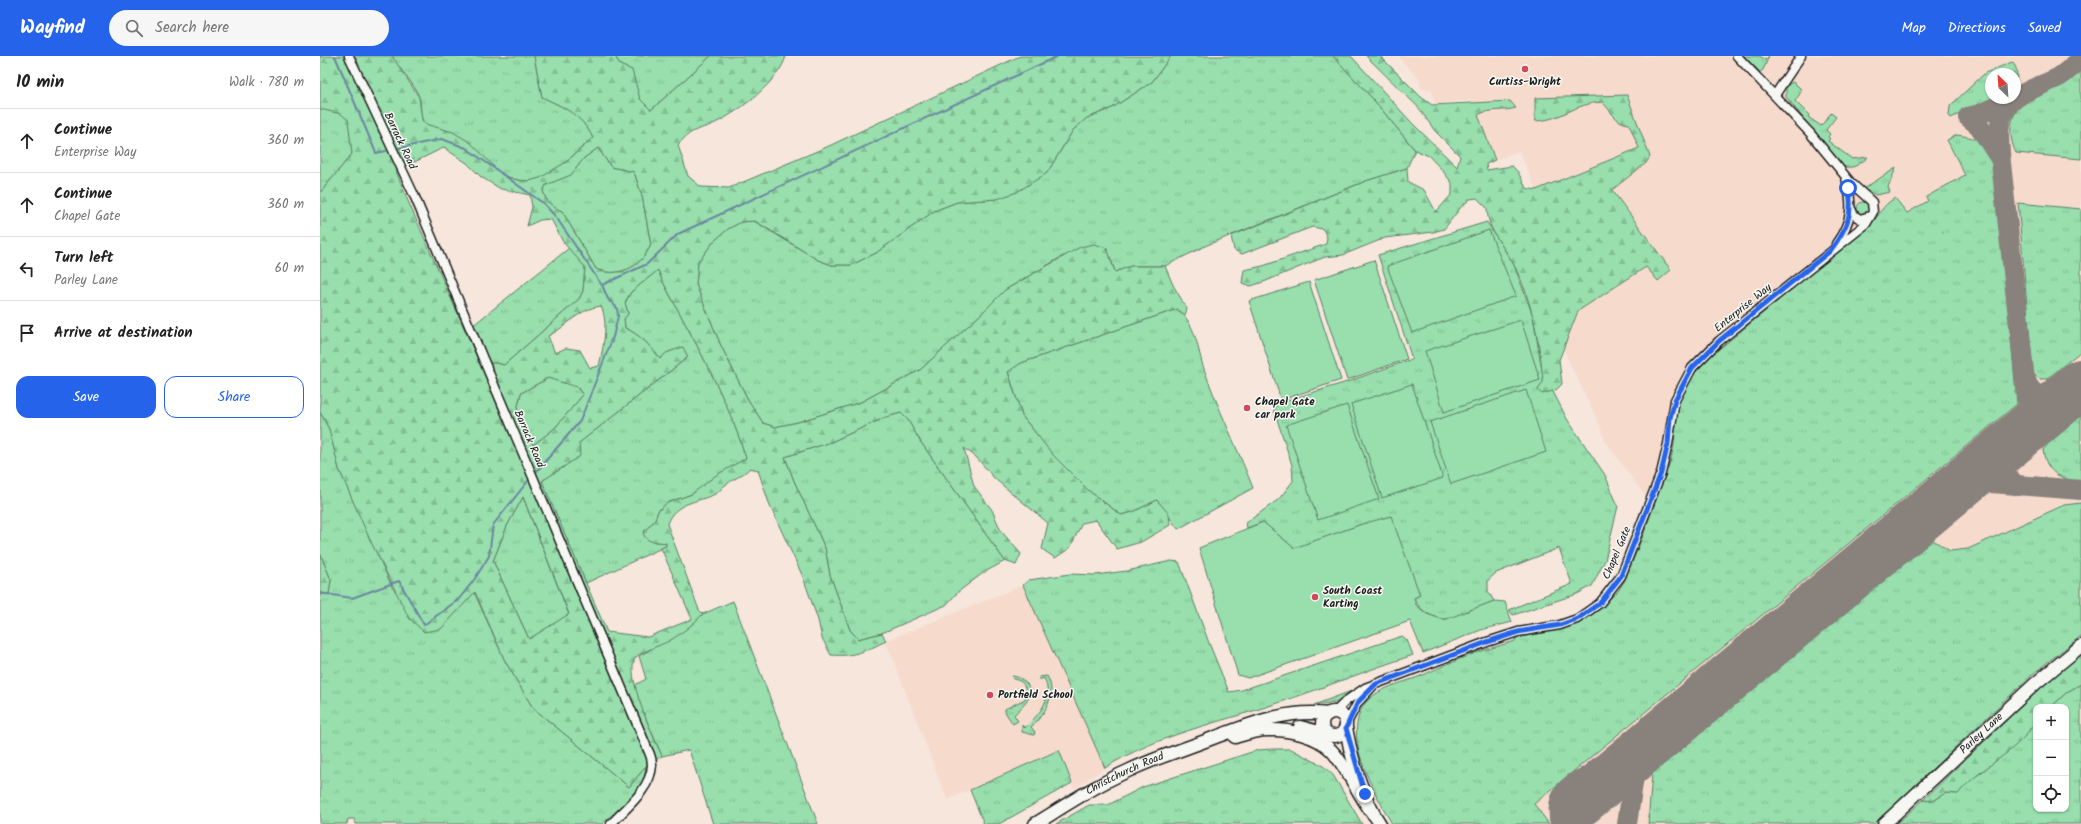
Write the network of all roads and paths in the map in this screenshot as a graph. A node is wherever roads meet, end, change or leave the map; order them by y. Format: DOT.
graph roads {
  1 [pos="349,56"];
  2 [pos="1737,56"];
  3 [pos="1801,56"];
  4 [pos="1774,95"];
  5 [pos="1845,177"];
  6 [pos="1866,197"];
  7 [pos="1852,207"];
  8 [pos="1870,216"];
  9 [pos="1830,251"];
  10 [pos="1648,507"];
  11 [pos="2081,646"];
  12 [pos="1376,684"];
  13 [pos="1331,713"];
  14 [pos="1346,726"];
  15 [pos="1329,734"];
  16 [pos="1222,735"];
  17 [pos="1206,741"];
  18 [pos="1365,794"];
  19 [pos="1377,819"];
  20 [pos="610,824"];
  21 [pos="1035,824"];
  22 [pos="1884,824"];
  1 -- 20 [label="street, Barrack Road"];
  2 -- 4 [label="street"];
  3 -- 4 [label="street"];
  4 -- 5 [label="street"];
  5 -- 6 [label="street"];
  5 -- 7 [label="street"];
  6 -- 7 [label="street"];
  6 -- 8 [label="street"];
  7 -- 8 [label="street"];
  7 -- 9 [label="street, Enterprise Way"];
  8 -- 9 [label="street, Enterprise Way"];
  9 -- 10 [label="street, Enterprise Way"];
  10 -- 12 [label="street, Chapel Gate"];
  11 -- 22 [label="main road, Parley Lane"];
  12 -- 13 [label="street, Chapel Gate"];
  12 -- 14 [label="street, Chapel Gate"];
  13 -- 14 [label="main road"];
  13 -- 15 [label="main road"];
  13 -- 16 [label="main road, Christchurch Road"];
  14 -- 15 [label="main road"];
  14 -- 18 [label="main road"];
  15 -- 16 [label="main road, Christchurch Road"];
  15 -- 18 [label="main road"];
  16 -- 17 [label="main road, Christchurch Road"];
  17 -- 19 [label="main road"];
  17 -- 21 [label="main road, Christchurch Road"];
  18 -- 19 [label="main road"];
}
